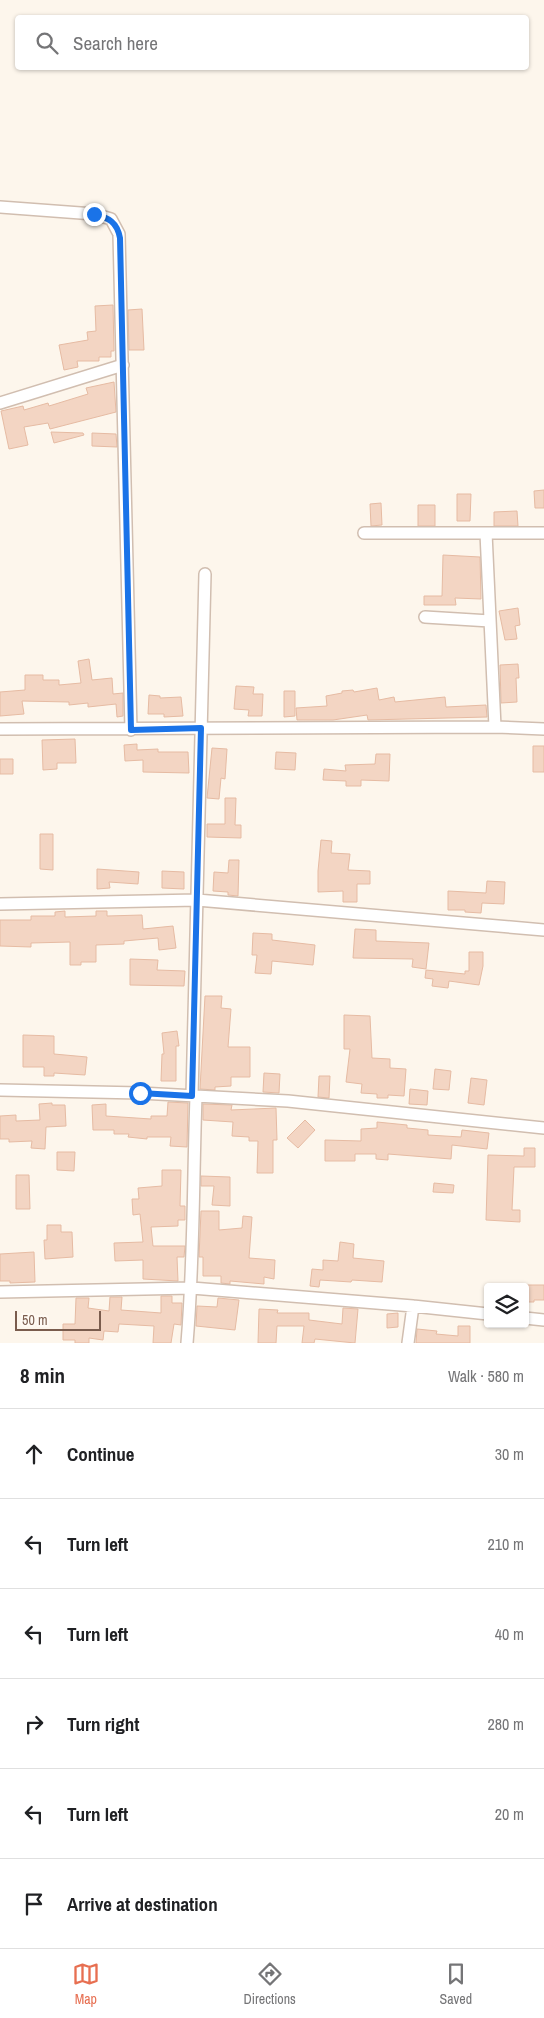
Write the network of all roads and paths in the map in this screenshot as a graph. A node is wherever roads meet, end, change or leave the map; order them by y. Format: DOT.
graph roads {
  1 [pos="0,207"];
  2 [pos="123,365"];
  3 [pos="0,403"];
  4 [pos="364,533"];
  5 [pos="486,533"];
  6 [pos="544,533"];
  7 [pos="206,574"];
  8 [pos="425,617"];
  9 [pos="490,621"];
  10 [pos="496,727"];
  11 [pos="201,728"];
  12 [pos="544,729"];
  13 [pos="0,730"];
  14 [pos="131,730"];
  15 [pos="196,900"];
  16 [pos="0,904"];
  17 [pos="544,930"];
  18 [pos="0,1090"];
  19 [pos="194,1097"];
  20 [pos="544,1128"];
  21 [pos="192,1288"];
  22 [pos="0,1292"];
  23 [pos="413,1306"];
  24 [pos="484,1314"];
  25 [pos="529,1318"];
  26 [pos="544,1320"];
  27 [pos="187,1343"];
  28 [pos="408,1343"];
  1 -- 2 [label="street"];
  2 -- 3 [label="street"];
  2 -- 14 [label="street"];
  4 -- 5 [label="street"];
  5 -- 6 [label="street"];
  5 -- 9 [label="street"];
  7 -- 11 [label="street"];
  8 -- 9 [label="street"];
  9 -- 10 [label="street"];
  10 -- 11 [label="street"];
  10 -- 12 [label="street"];
  11 -- 14 [label="street"];
  11 -- 15 [label="street"];
  13 -- 14 [label="street"];
  15 -- 16 [label="street"];
  15 -- 17 [label="street"];
  15 -- 19 [label="street"];
  18 -- 19 [label="street"];
  19 -- 20 [label="street"];
  19 -- 21 [label="street"];
  21 -- 22 [label="street"];
  21 -- 23 [label="street"];
  21 -- 27 [label="street"];
  23 -- 24 [label="street"];
  23 -- 28 [label="street"];
  25 -- 26 [label="street"];
}
